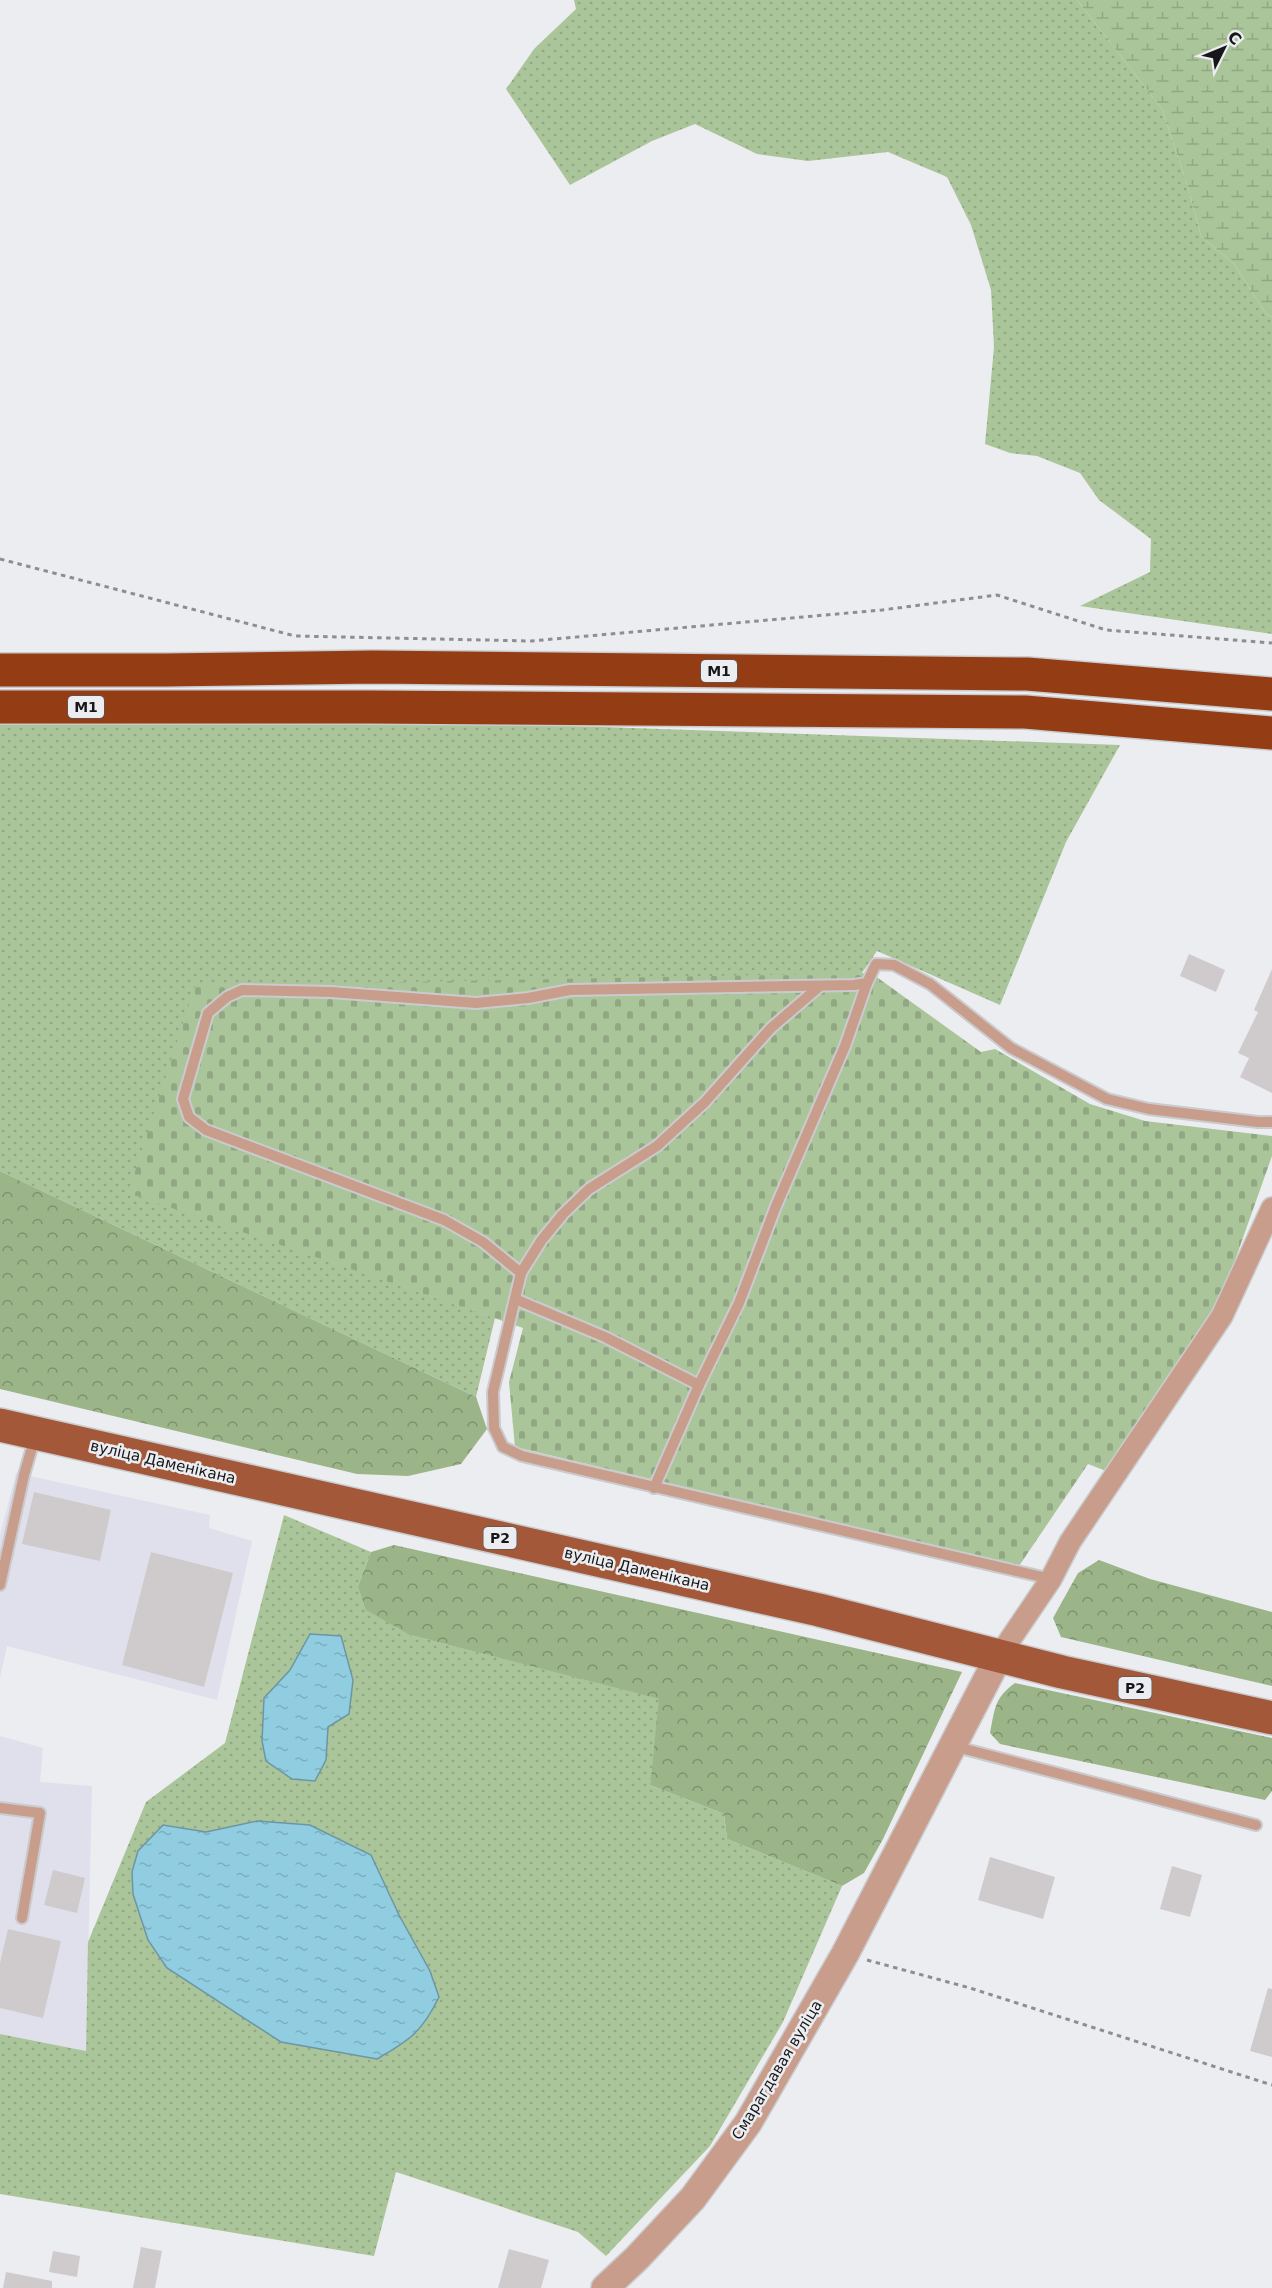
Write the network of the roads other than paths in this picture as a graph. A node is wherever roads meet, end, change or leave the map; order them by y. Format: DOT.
graph roads {
  1 [pos="0,670"];
  2 [pos="1272,694"];
  3 [pos="0,707"];
  4 [pos="1272,733"];
  5 [pos="867,983"];
  6 [pos="820,986"];
  7 [pos="1272,1122"];
  8 [pos="1272,1208"];
  9 [pos="520,1273"];
  10 [pos="514,1299"];
  11 [pos="699,1385"];
  12 [pos="0,1425"];
  13 [pos="36,1433"];
  14 [pos="654,1488"];
  15 [pos="1051,1579"];
  16 [pos="0,1584"];
  17 [pos="999,1656"];
  18 [pos="1272,1718"];
  19 [pos="953,1746"];
  20 [pos="0,1808"];
  21 [pos="1256,1825"];
  22 [pos="22,1918"];
  23 [pos="605,2288"];
  1 -- 2 [label="highway, М1"];
  3 -- 4 [label="highway, М1"];
  5 -- 6 [label="lane"];
  5 -- 7 [label="lane"];
  5 -- 11 [label="lane"];
  6 -- 9 [label="lane"];
  6 -- 9 [label="lane"];
  8 -- 15 [label="street"];
  9 -- 10 [label="lane"];
  10 -- 11 [label="lane"];
  10 -- 14 [label="lane"];
  11 -- 14 [label="lane"];
  12 -- 13 [label="main road, вуліца Даменікана / Р2"];
  13 -- 16 [label="lane"];
  13 -- 17 [label="main road, вуліца Даменікана / Р2"];
  14 -- 15 [label="lane"];
  15 -- 17 [label="street"];
  17 -- 18 [label="main road, вуліца Даменікана / Р2"];
  17 -- 19 [label="street, Смарагдавая вуліца"];
  19 -- 21 [label="lane"];
  19 -- 23 [label="street, Смарагдавая вуліца"];
  20 -- 22 [label="lane"];
}
